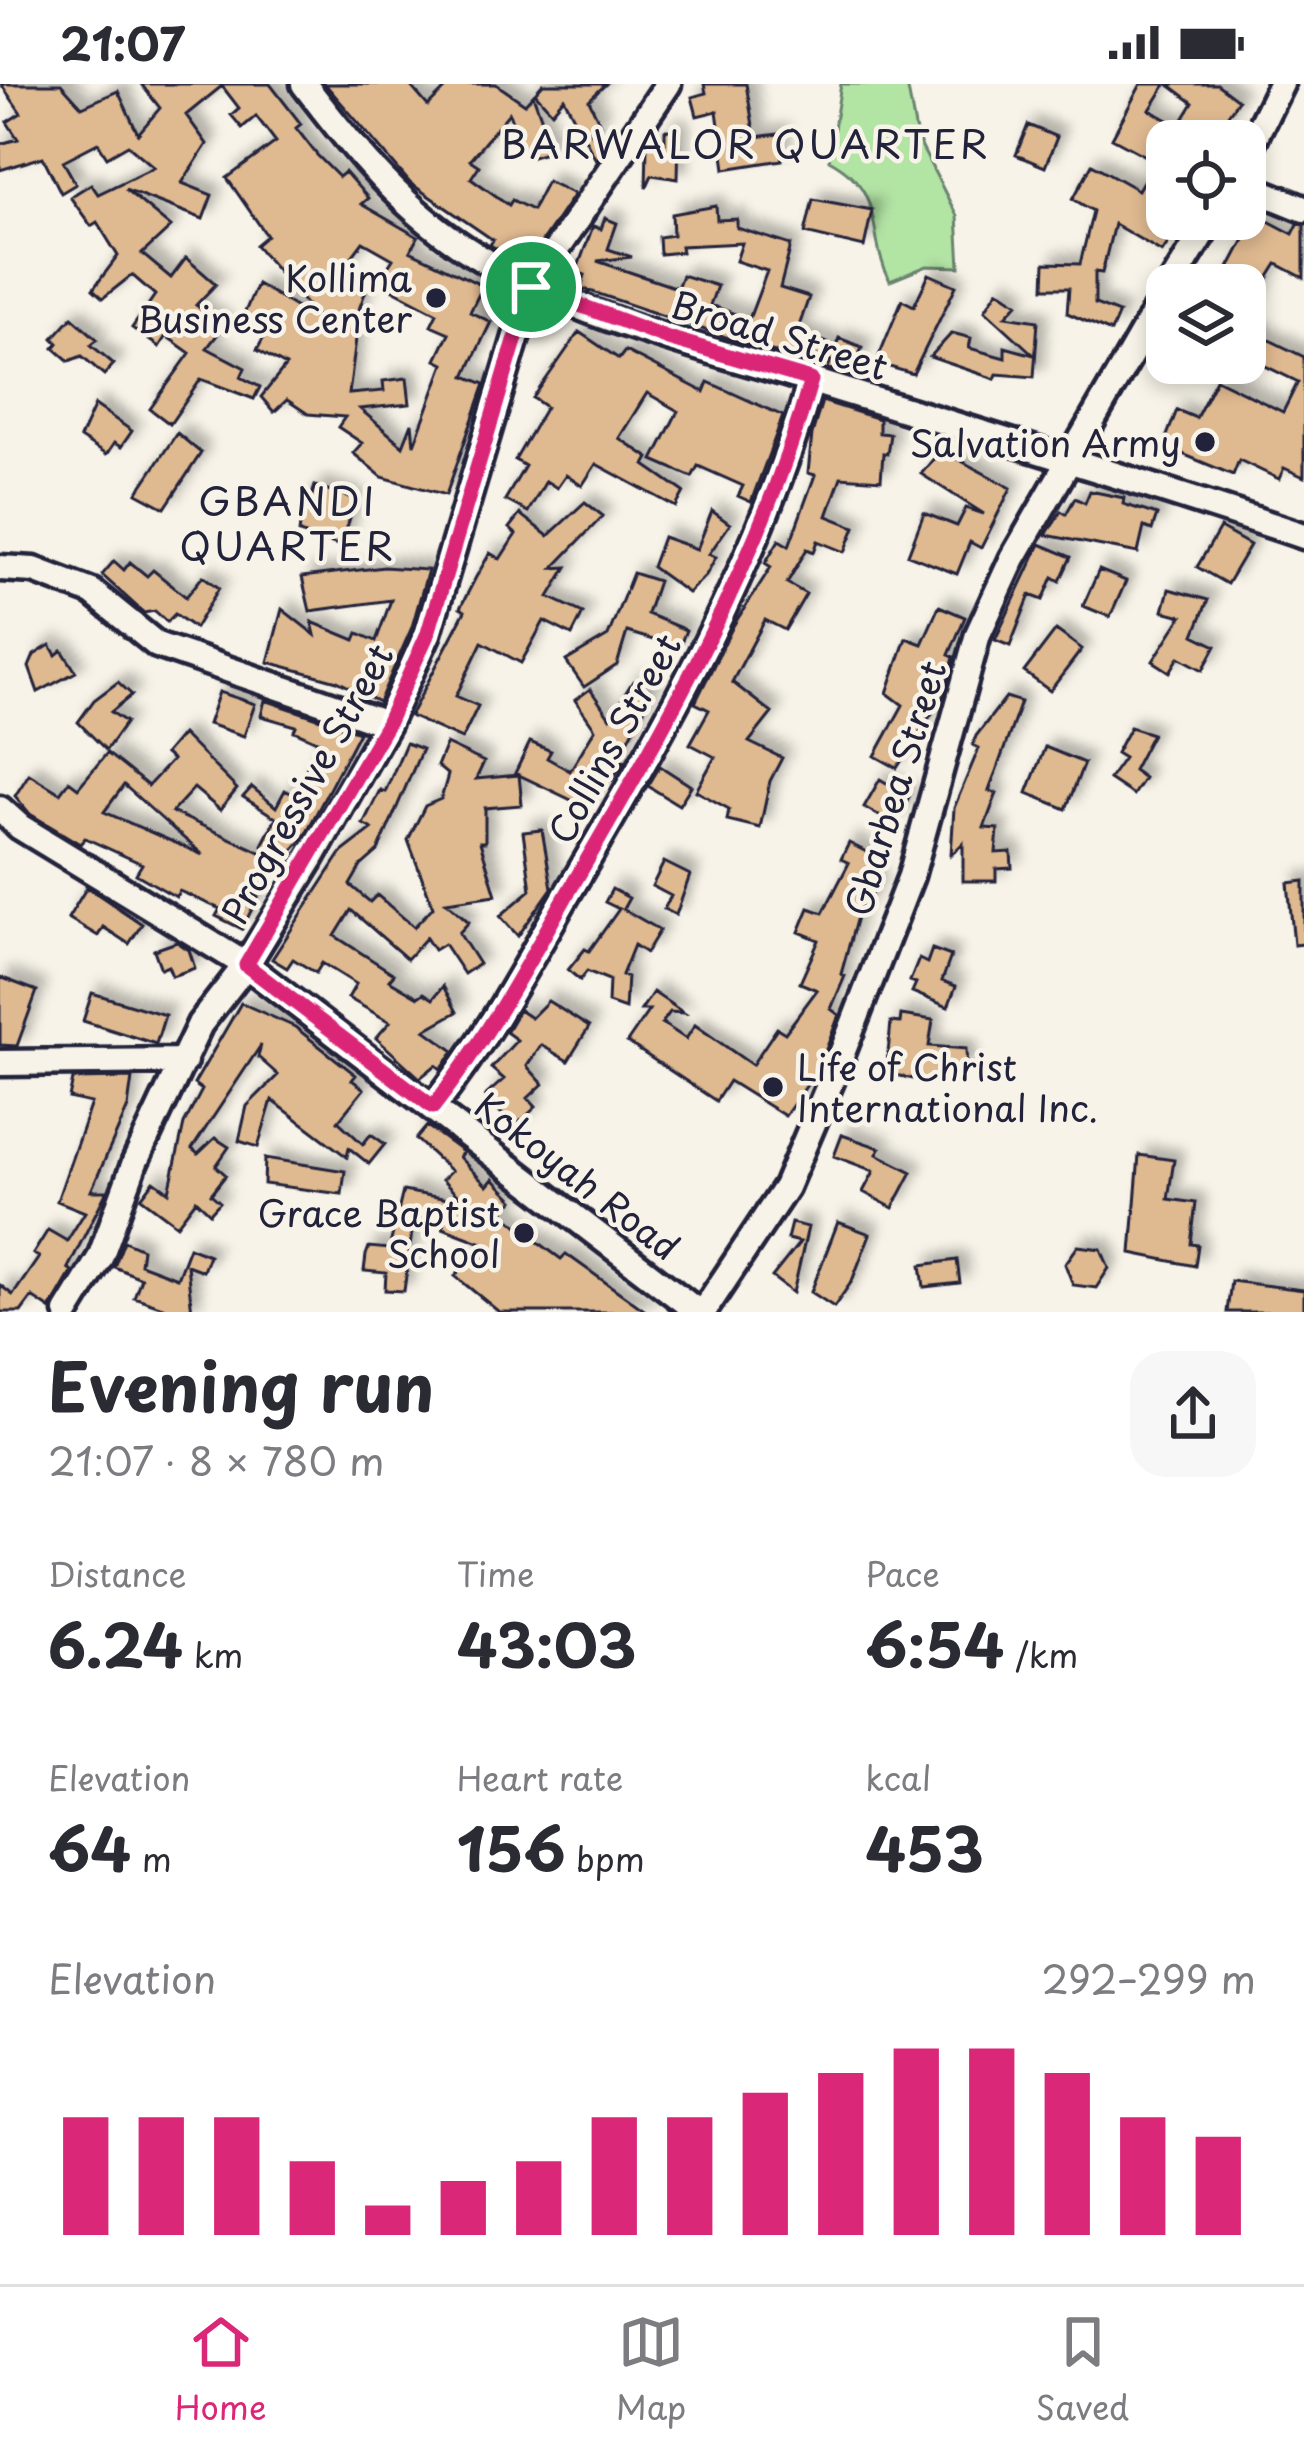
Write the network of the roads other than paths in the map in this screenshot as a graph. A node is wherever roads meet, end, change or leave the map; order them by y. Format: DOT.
graph roads {
  1 [pos="304,84"];
  2 [pos="668,84"];
  3 [pos="1281,84"];
  4 [pos="1263,120"];
  5 [pos="1266,194"];
  6 [pos="1304,209"];
  7 [pos="531,287"];
  8 [pos="1146,329"];
  9 [pos="811,380"];
  10 [pos="1073,458"];
  11 [pos="1304,536"];
  12 [pos="0,568"];
  13 [pos="387,724"];
  14 [pos="0,809"];
  15 [pos="246,965"];
  16 [pos="184,1060"];
  17 [pos="0,1063"];
  18 [pos="433,1107"];
  19 [pos="67,1312"];
  20 [pos="700,1312"];
  1 -- 7 [label="street, Broad Street"];
  2 -- 7 [label="street, Progressive Street"];
  3 -- 4 [label="street"];
  5 -- 6 [label="street"];
  7 -- 9 [label="street, Broad Street"];
  7 -- 13 [label="street, Progressive Street"];
  8 -- 10 [label="street, Gbarbea Street"];
  9 -- 10 [label="street, Broad Street"];
  9 -- 18 [label="street, Collins Street"];
  10 -- 11 [label="street, Broad Street"];
  10 -- 20 [label="street, Gbarbea Street"];
  12 -- 13 [label="street"];
  13 -- 15 [label="street, Progressive Street"];
  14 -- 15 [label="street, Kokoyah Road"];
  15 -- 16 [label="street, Progressive Street"];
  15 -- 18 [label="street, Kokoyah Road"];
  16 -- 17 [label="street"];
  16 -- 19 [label="street, Progressive Street"];
  18 -- 20 [label="street, Kokoyah Road"];
}
